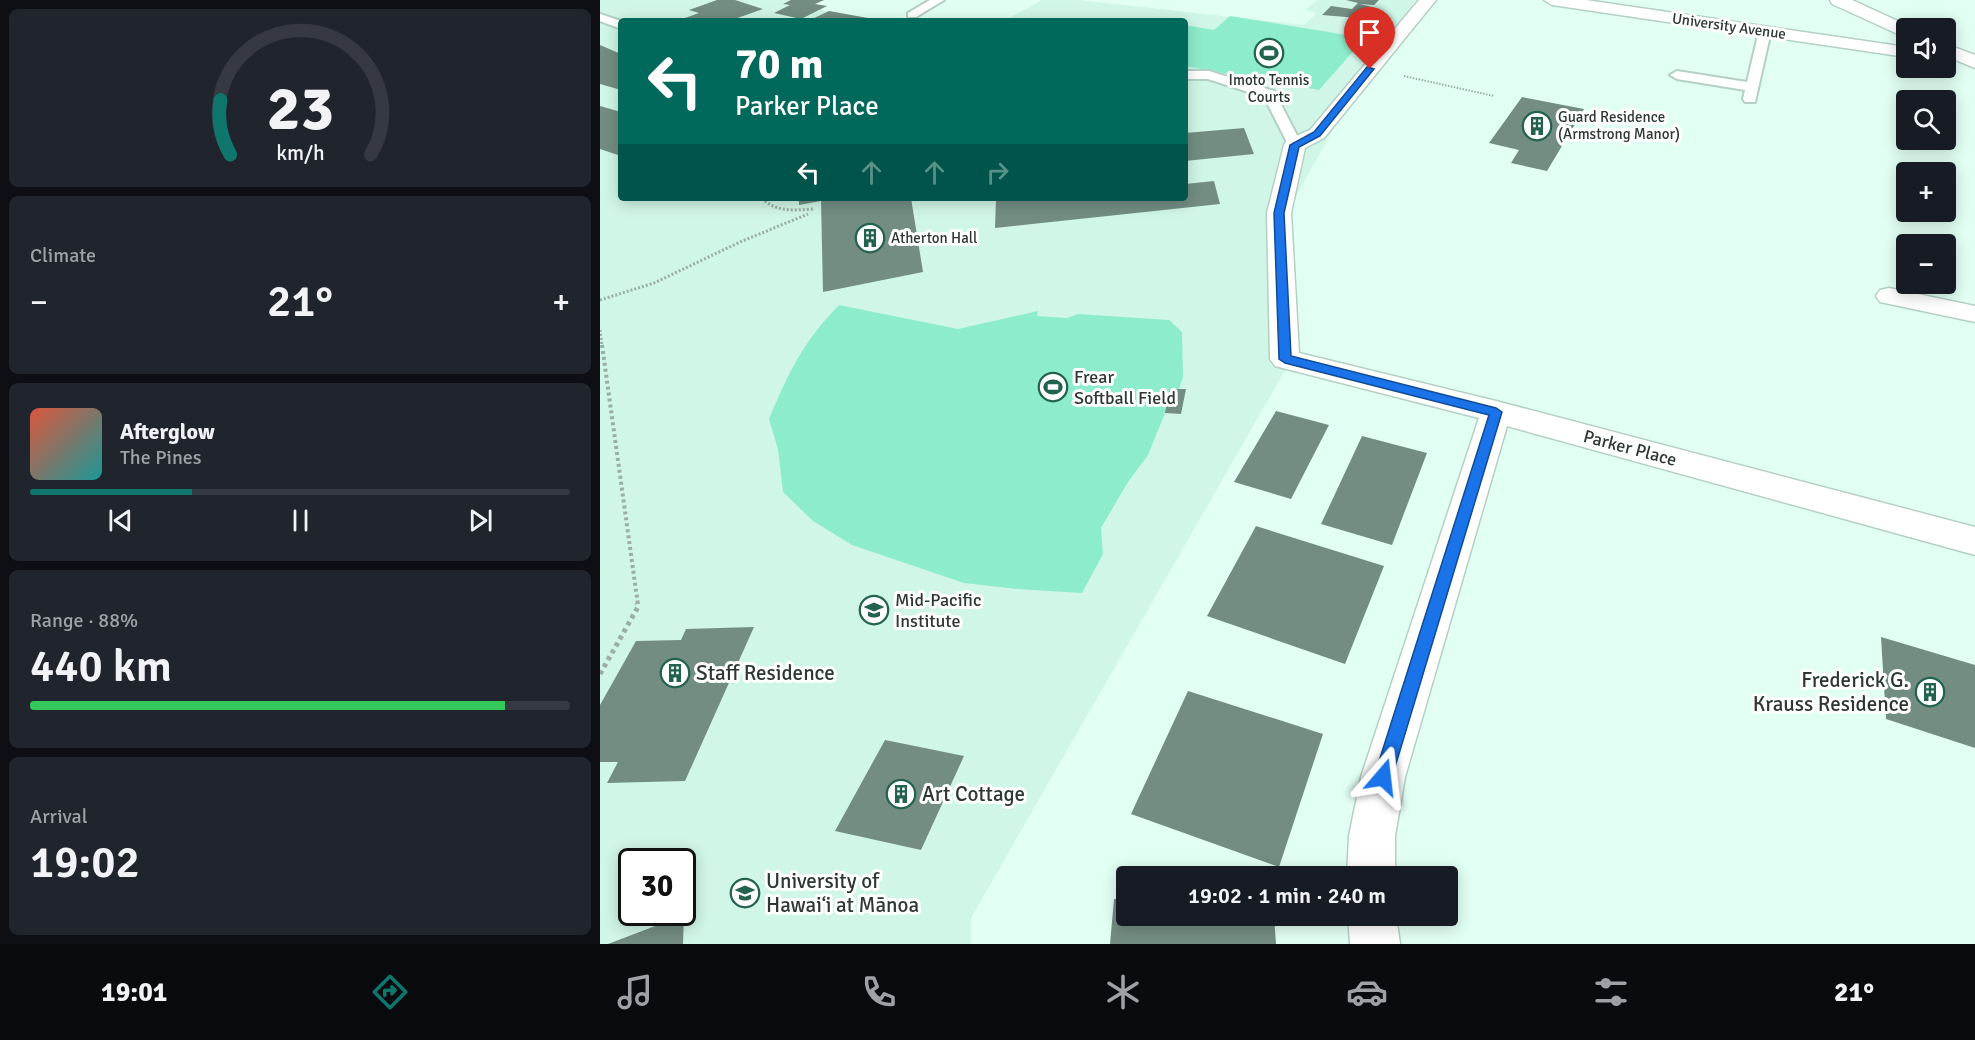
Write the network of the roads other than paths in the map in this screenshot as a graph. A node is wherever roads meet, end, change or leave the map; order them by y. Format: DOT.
graph roads {
  1 [pos="938,0"];
  2 [pos="1428,0"];
  3 [pos="1552,0"];
  4 [pos="1838,0"];
  5 [pos="912,15"];
  6 [pos="600,17"];
  7 [pos="618,24"];
  8 [pos="1896,26"];
  9 [pos="1765,31"];
  10 [pos="1896,51"];
  11 [pos="1956,54"];
  12 [pos="1956,61"];
  13 [pos="1975,64"];
  14 [pos="1188,75"];
  15 [pos="1677,75"];
  16 [pos="1295,145"];
  17 [pos="1889,296"];
  18 [pos="1975,314"];
  19 [pos="1496,412"];
  20 [pos="1975,541"];
  21 [pos="1371,866"];
  22 [pos="1373,926"];
  23 [pos="1375,944"];
  1 -- 5 [label="lane"];
  2 -- 16 [label="street"];
  3 -- 9 [label="street, University Avenue"];
  4 -- 8 [label="street"];
  6 -- 7 [label="lane"];
  9 -- 10 [label="street, University Avenue"];
  9 -- 15 [label="lane"];
  11 -- 13 [label="street"];
  12 -- 13 [label="street"];
  14 -- 16 [label="lane"];
  16 -- 19 [label="street, Parker Place"];
  17 -- 18 [label="street"];
  19 -- 20 [label="street, Parker Place"];
  19 -- 21 [label="street"];
  22 -- 23 [label="street"];
}
